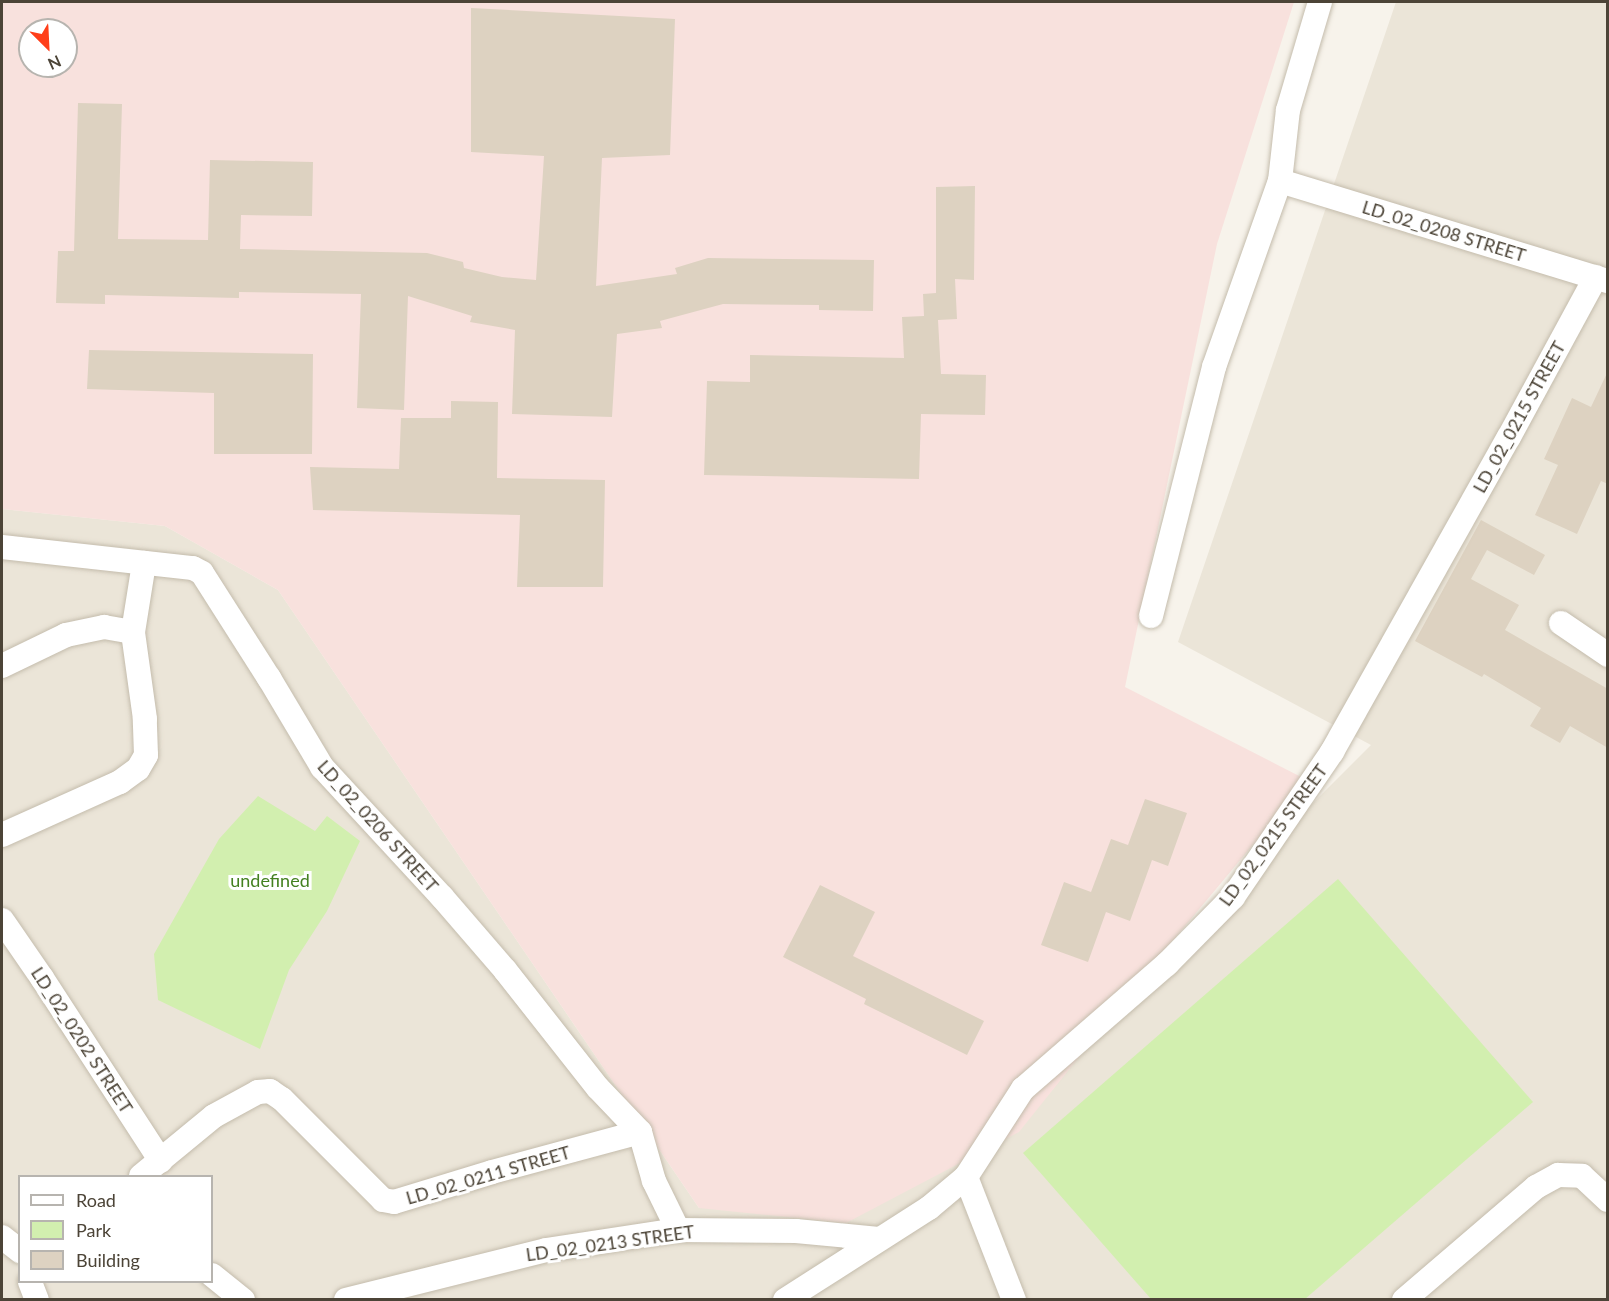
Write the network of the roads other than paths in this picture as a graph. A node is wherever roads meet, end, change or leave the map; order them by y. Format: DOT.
graph roads {
  1 [pos="1320,2"];
  2 [pos="1280,181"];
  3 [pos="1602,279"];
  4 [pos="2,547"];
  5 [pos="144,563"];
  6 [pos="1151,616"];
  7 [pos="1561,623"];
  8 [pos="134,632"];
  9 [pos="1608,655"];
  10 [pos="2,666"];
  11 [pos="2,835"];
  12 [pos="2,920"];
  13 [pos="640,1132"];
  14 [pos="161,1161"];
  15 [pos="142,1175"];
  16 [pos="966,1177"];
  17 [pos="1608,1200"];
  18 [pos="678,1230"];
  19 [pos="2,1237"];
  20 [pos="879,1239"];
  21 [pos="18,1249"];
  22 [pos="213,1276"];
  23 [pos="31,1283"];
  24 [pos="817,1292"];
  25 [pos="37,1299"];
  26 [pos="243,1299"];
  27 [pos="346,1299"];
  28 [pos="785,1299"];
  29 [pos="1014,1299"];
  30 [pos="1404,1299"];
  1 -- 2 [label="street"];
  2 -- 3 [label="street, LD_02_0208 STREET"];
  2 -- 6 [label="street"];
  3 -- 16 [label="street, LD_02_0215 STREET"];
  4 -- 5 [label="street, LD_02_0206 STREET"];
  5 -- 8 [label="street"];
  5 -- 13 [label="street, LD_02_0206 STREET"];
  7 -- 9 [label="street"];
  8 -- 10 [label="street"];
  8 -- 11 [label="street"];
  12 -- 14 [label="street, LD_02_0202 STREET"];
  13 -- 14 [label="street, LD_02_0211 STREET"];
  13 -- 18 [label="street"];
  14 -- 15 [label="street"];
  16 -- 20 [label="street, LD_02_0215 STREET"];
  16 -- 29 [label="street"];
  17 -- 30 [label="street"];
  18 -- 20 [label="street, LD_02_0213 STREET"];
  18 -- 27 [label="street, LD_02_0213 STREET"];
  19 -- 21 [label="street"];
  20 -- 24 [label="street, LD_02_0215 STREET"];
  22 -- 26 [label="street"];
  23 -- 25 [label="street"];
  24 -- 28 [label="street, LD_02_0215 STREET"];
}
